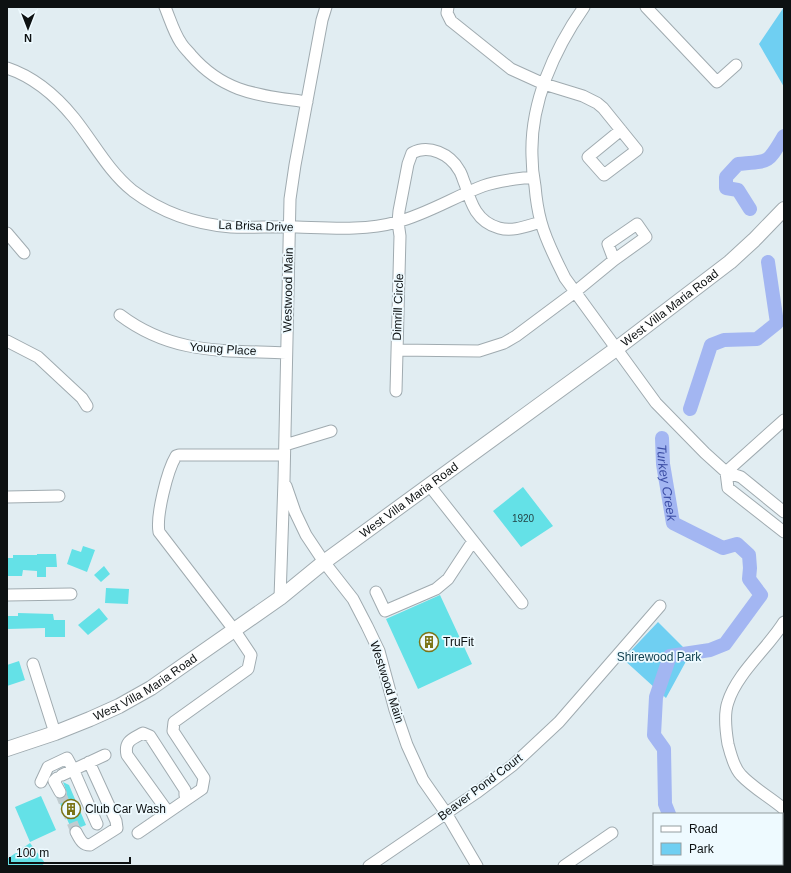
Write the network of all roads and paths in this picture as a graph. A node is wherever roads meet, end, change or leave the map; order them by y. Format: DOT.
graph roads {
  1 [pos="165,7"];
  2 [pos="326,7"];
  3 [pos="448,7"];
  4 [pos="584,7"];
  5 [pos="646,7"];
  6 [pos="736,65"];
  7 [pos="7,68"];
  8 [pos="544,84"];
  9 [pos="307,102"];
  10 [pos="621,130"];
  11 [pos="534,177"];
  12 [pos="468,193"];
  13 [pos="784,209"];
  14 [pos="398,222"];
  15 [pos="541,222"];
  16 [pos="289,227"];
  17 [pos="7,233"];
  18 [pos="24,253"];
  19 [pos="614,260"];
  20 [pos="575,292"];
  21 [pos="120,315"];
  22 [pos="7,341"];
  23 [pos="616,349"];
  24 [pos="397,350"];
  25 [pos="286,353"];
  26 [pos="396,391"];
  27 [pos="87,406"];
  28 [pos="783,422"];
  29 [pos="331,430"];
  30 [pos="284,450"];
  31 [pos="726,472"];
  32 [pos="284,480"];
  33 [pos="429,485"];
  34 [pos="59,496"];
  35 [pos="7,497"];
  36 [pos="784,512"];
  37 [pos="784,532"];
  38 [pos="473,541"];
  39 [pos="324,562"];
  40 [pos="376,592"];
  41 [pos="71,594"];
  42 [pos="7,595"];
  43 [pos="280,598"];
  44 [pos="522,602"];
  45 [pos="660,606"];
  46 [pos="784,622"];
  47 [pos="235,631"];
  48 [pos="32,664"];
  49 [pos="55,733"];
  50 [pos="7,749"];
  51 [pos="105,755"];
  52 [pos="89,762"];
  53 [pos="73,770"];
  54 [pos="41,782"];
  55 [pos="60,792"];
  56 [pos="186,797"];
  57 [pos="784,808"];
  58 [pos="168,812"];
  59 [pos="446,813"];
  60 [pos="97,824"];
  61 [pos="76,832"];
  62 [pos="138,833"];
  63 [pos="612,833"];
  64 [pos="369,866"];
  65 [pos="477,866"];
  66 [pos="564,866"];
  1 -- 9 [label="street"];
  2 -- 9 [label="street, Westwood Main"];
  3 -- 8 [label="street"];
  4 -- 8 [label="street"];
  5 -- 6 [label="street"];
  7 -- 16 [label="street, La Brisa Drive"];
  8 -- 10 [label="street"];
  8 -- 11 [label="street"];
  9 -- 16 [label="street, Westwood Main"];
  11 -- 12 [label="street, La Brisa Drive"];
  11 -- 15 [label="street"];
  12 -- 14 [label="street, La Brisa Drive"];
  12 -- 14 [label="street, Dimrill Circle"];
  12 -- 15 [label="street"];
  13 -- 23 [label="main road, West Villa Maria Road"];
  14 -- 16 [label="street, La Brisa Drive"];
  14 -- 24 [label="street, Dimrill Circle"];
  15 -- 20 [label="street"];
  16 -- 25 [label="street, Westwood Main"];
  17 -- 18 [label="street"];
  19 -- 20 [label="street"];
  20 -- 23 [label="street"];
  20 -- 24 [label="street"];
  21 -- 25 [label="street, Young Place"];
  22 -- 27 [label="street"];
  23 -- 31 [label="street"];
  23 -- 33 [label="main road, West Villa Maria Road"];
  24 -- 26 [label="street, Dimrill Circle"];
  25 -- 30 [label="street, Westwood Main"];
  28 -- 31 [label="street"];
  29 -- 30 [label="street"];
  30 -- 32 [label="street, Westwood Main"];
  30 -- 47 [label="street"];
  31 -- 36 [label="street"];
  31 -- 37 [label="street"];
  32 -- 39 [label="street, Westwood Main"];
  32 -- 43 [label="street, Westwood Main"];
  33 -- 38 [label="street"];
  33 -- 39 [label="main road, West Villa Maria Road"];
  34 -- 35 [label="street"];
  38 -- 40 [label="street"];
  38 -- 44 [label="street"];
  39 -- 43 [label="main road, West Villa Maria Road"];
  39 -- 59 [label="street, Westwood Main"];
  41 -- 42 [label="street"];
  43 -- 47 [label="main road, West Villa Maria Road"];
  45 -- 59 [label="street, Beaver Pond Court"];
  46 -- 57 [label="street"];
  47 -- 49 [label="main road, West Villa Maria Road"];
  47 -- 56 [label="street"];
  48 -- 49 [label="street"];
  49 -- 50 [label="main road, West Villa Maria Road"];
  51 -- 52 [label="street"];
  52 -- 53 [label="street"];
  52 -- 61 [label="street"];
  53 -- 54 [label="street"];
  53 -- 55 [label="street"];
  53 -- 60 [label="street"];
  56 -- 58 [label="street"];
  56 -- 58 [label="street"];
  58 -- 62 [label="street"];
  59 -- 64 [label="street, Beaver Pond Court"];
  59 -- 65 [label="street, Westwood Main"];
  63 -- 66 [label="street"];
}
